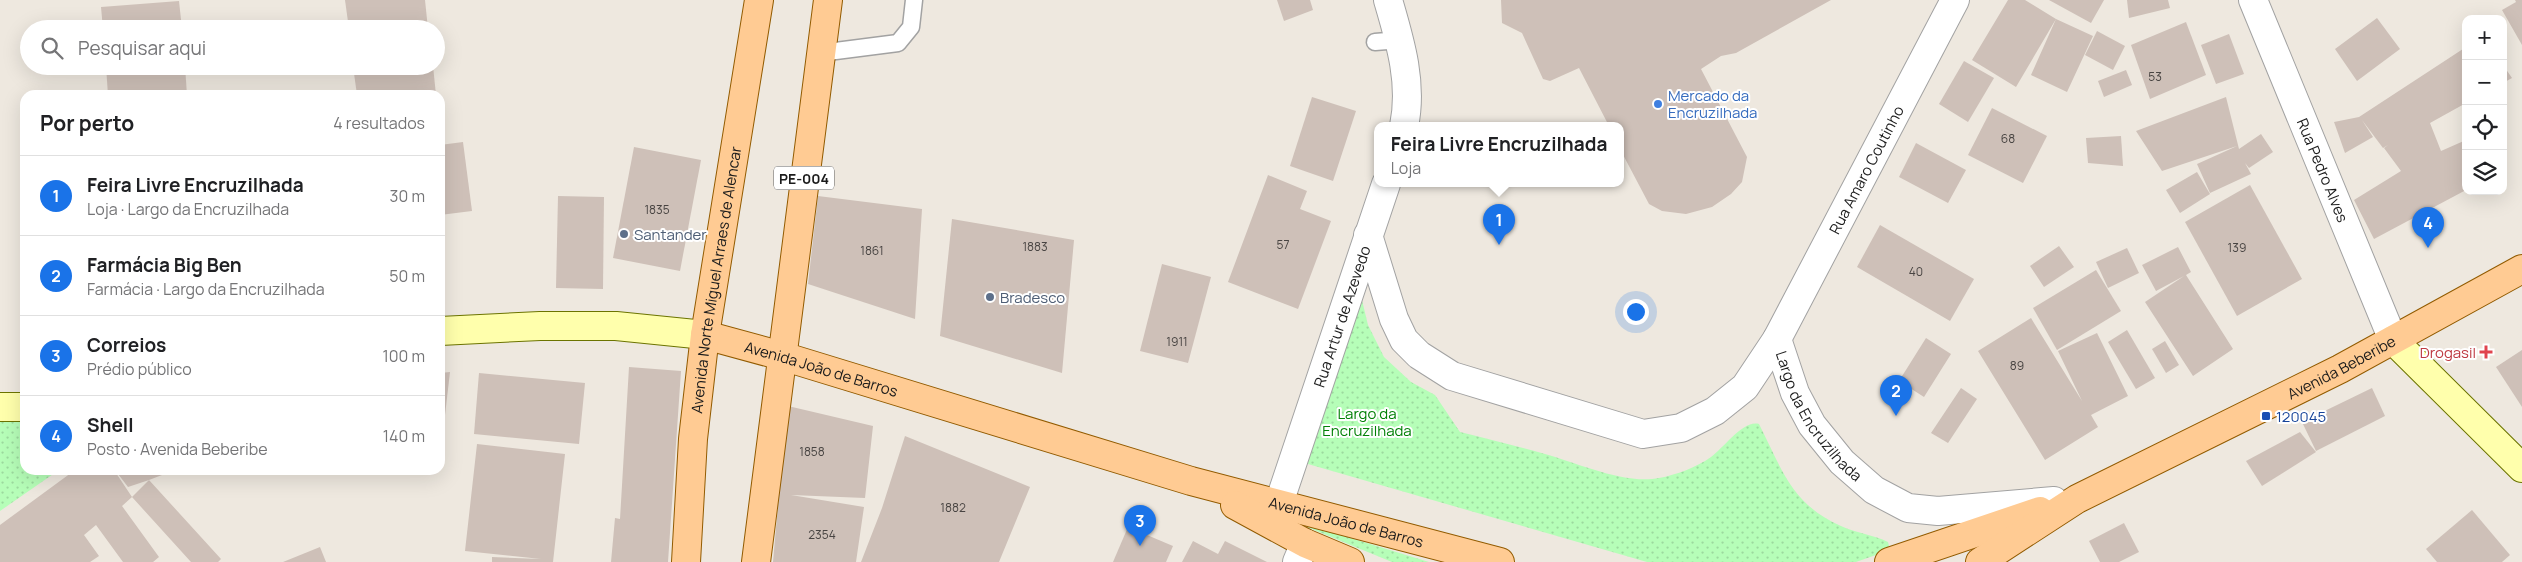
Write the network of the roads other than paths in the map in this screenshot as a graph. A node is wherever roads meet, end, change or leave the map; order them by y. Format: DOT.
graph roads {
  1 [pos="759,0"];
  2 [pos="828,0"];
  3 [pos="914,0"];
  4 [pos="1388,0"];
  5 [pos="1955,0"];
  6 [pos="2253,0"];
  7 [pos="820,53"];
  8 [pos="1404,122"];
  9 [pos="1385,187"];
  10 [pos="1368,235"];
  11 [pos="2522,269"];
  12 [pos="445,331"];
  13 [pos="705,335"];
  14 [pos="1777,339"];
  15 [pos="2393,340"];
  16 [pos="782,356"];
  17 [pos="0,407"];
  18 [pos="20,407"];
  19 [pos="2522,468"];
  20 [pos="1190,481"];
  21 [pos="2077,499"];
  22 [pos="1278,506"];
  23 [pos="1301,552"];
  24 [pos="686,562"];
  25 [pos="756,562"];
  26 [pos="1350,562"];
  27 [pos="1500,562"];
  28 [pos="1889,562"];
  29 [pos="1980,562"];
  1 -- 13 [label="main road, Avenida Norte Miguel Arraes de Alencar"];
  2 -- 7 [label="main road, PE-004"];
  3 -- 7 [label="lane"];
  4 -- 8 [label="street"];
  5 -- 14 [label="street, Rua Amaro Coutinho"];
  6 -- 15 [label="street, Rua Pedro Alves"];
  7 -- 16 [label="main road, PE-004"];
  9 -- 10 [label="street, Rua Artur de Azevedo"];
  10 -- 14 [label="street, Largo da Encruzilhada"];
  10 -- 22 [label="street, Rua Artur de Azevedo"];
  11 -- 15 [label="main road, Avenida Beberibe"];
  12 -- 13 [label="main road, Avenida João de Barros"];
  13 -- 16 [label="main road, Avenida João de Barros"];
  13 -- 24 [label="main road, Avenida Norte Miguel Arraes de Alencar"];
  14 -- 21 [label="street, Largo da Encruzilhada"];
  15 -- 19 [label="main road"];
  15 -- 21 [label="main road, Avenida Beberibe"];
  16 -- 20 [label="main road, Avenida João de Barros"];
  16 -- 25 [label="main road, PE-004"];
  17 -- 18 [label="main road"];
  20 -- 22 [label="main road, Avenida João de Barros"];
  20 -- 23 [label="main road, Avenida João de Barros"];
  21 -- 28 [label="main road, Avenida Beberibe"];
  21 -- 29 [label="main road, Avenida Beberibe"];
  22 -- 27 [label="main road, Avenida João de Barros"];
  23 -- 26 [label="main road, Avenida João de Barros"];
}
